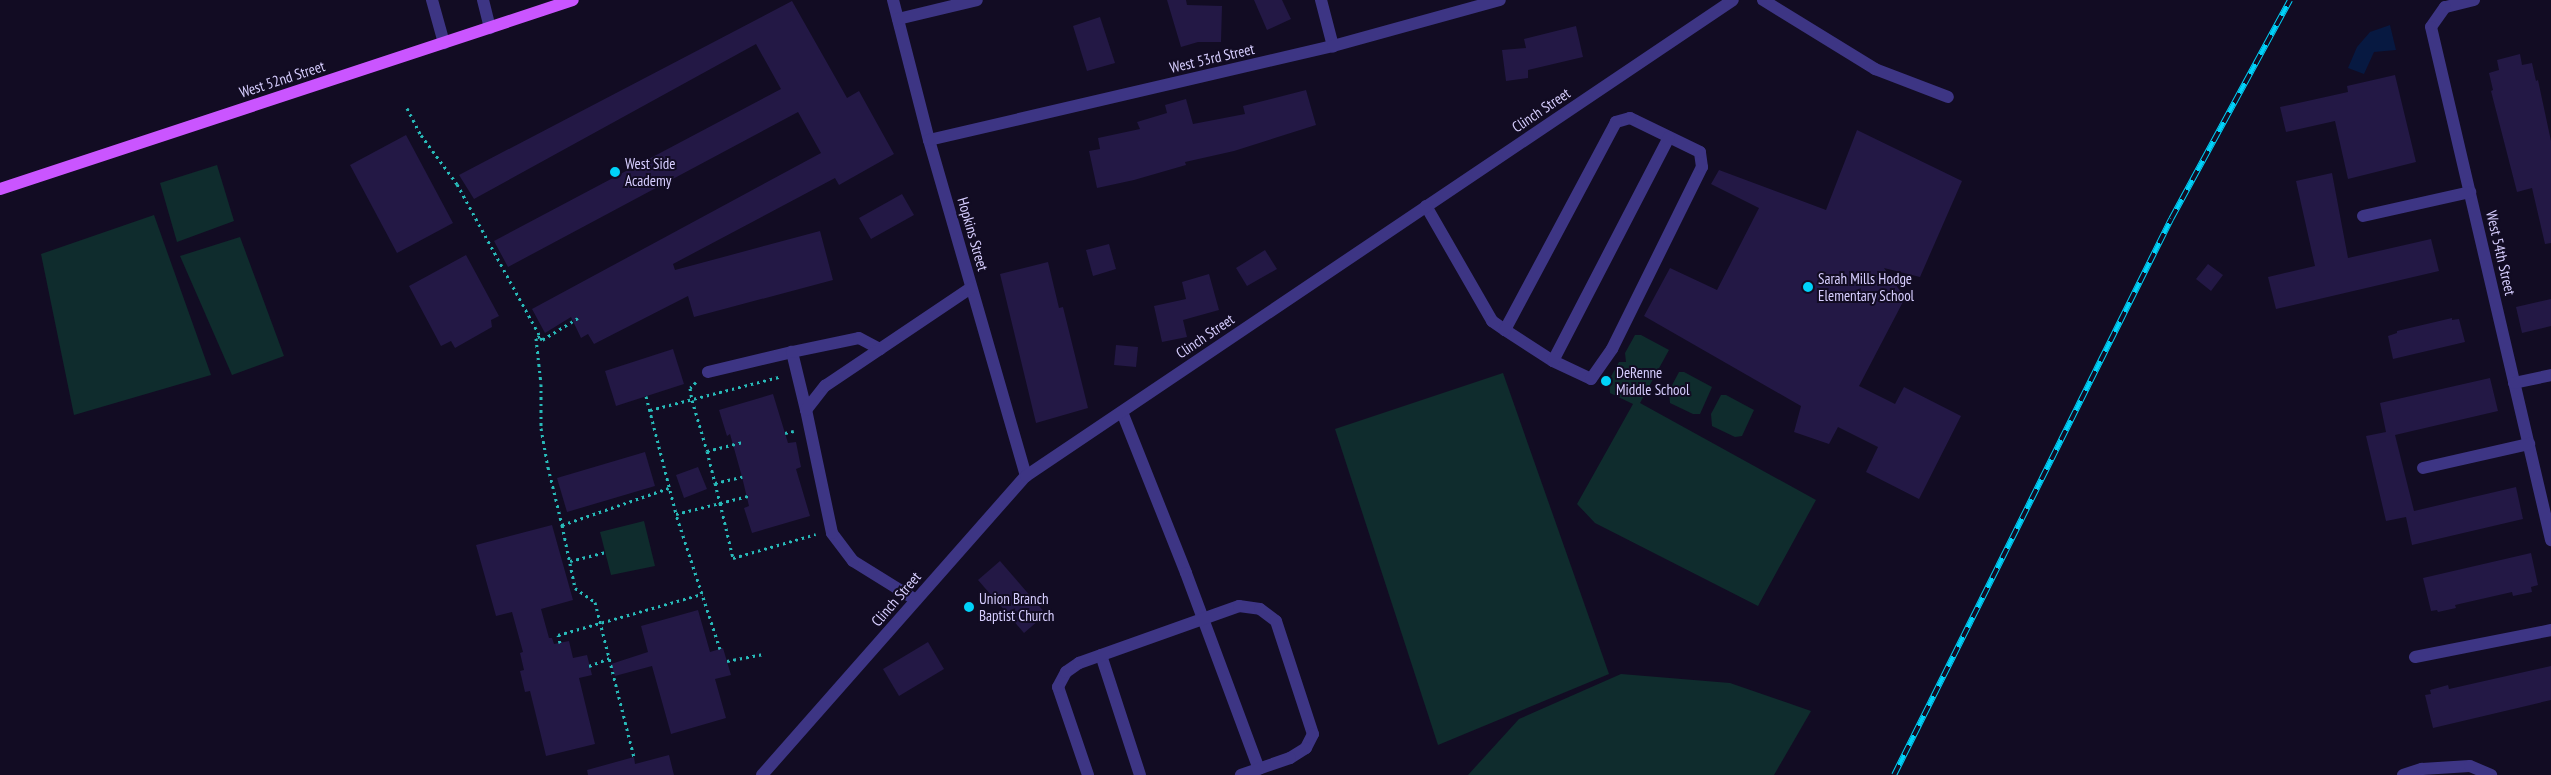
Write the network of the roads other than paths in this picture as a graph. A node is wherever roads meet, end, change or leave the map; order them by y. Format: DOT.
graph roads {
  1 [pos="432,0"];
  2 [pos="483,0"];
  3 [pos="573,0"];
  4 [pos="893,0"];
  5 [pos="977,0"];
  6 [pos="1321,0"];
  7 [pos="1500,0"];
  8 [pos="1733,0"];
  9 [pos="1763,0"];
  10 [pos="2474,0"];
  11 [pos="898,19"];
  12 [pos="490,28"];
  13 [pos="444,43"];
  14 [pos="1333,46"];
  15 [pos="1948,97"];
  16 [pos="1669,137"];
  17 [pos="929,140"];
  18 [pos="0,189"];
  19 [pos="2470,192"];
  20 [pos="1426,206"];
  21 [pos="2363,216"];
  22 [pos="972,288"];
  23 [pos="1505,330"];
  24 [pos="880,349"];
  25 [pos="792,352"];
  26 [pos="1553,361"];
  27 [pos="708,372"];
  28 [pos="2551,375"];
  29 [pos="2514,383"];
  30 [pos="806,410"];
  31 [pos="1122,412"];
  32 [pos="2529,444"];
  33 [pos="2423,468"];
  34 [pos="1026,476"];
  35 [pos="2551,540"];
  36 [pos="916,600"];
  37 [pos="1203,620"];
  38 [pos="2551,630"];
  39 [pos="1101,655"];
  40 [pos="2415,657"];
  41 [pos="1259,769"];
  42 [pos="762,775"];
  43 [pos="1088,775"];
  44 [pos="1140,775"];
  45 [pos="1240,775"];
  46 [pos="2403,775"];
  47 [pos="2491,775"];
  1 -- 13 [label="street"];
  2 -- 12 [label="street"];
  3 -- 12 [label="main road, West 52nd Street"];
  4 -- 11 [label="street, Hopkins Street"];
  5 -- 11 [label="street"];
  6 -- 14 [label="street"];
  7 -- 14 [label="street, West 53rd Street"];
  8 -- 20 [label="street, Clinch Street"];
  9 -- 15 [label="street"];
  10 -- 19 [label="street, West 54th Street"];
  11 -- 17 [label="street, Hopkins Street"];
  12 -- 13 [label="main road, West 52nd Street"];
  13 -- 18 [label="main road, West 52nd Street"];
  14 -- 17 [label="street, West 53rd Street"];
  16 -- 23 [label="street"];
  16 -- 26 [label="street"];
  16 -- 26 [label="street"];
  17 -- 22 [label="street, Hopkins Street"];
  19 -- 21 [label="street"];
  19 -- 29 [label="street, West 54th Street"];
  20 -- 23 [label="street"];
  20 -- 31 [label="street, Clinch Street"];
  22 -- 24 [label="street"];
  22 -- 34 [label="street, Hopkins Street"];
  23 -- 26 [label="street"];
  24 -- 25 [label="street"];
  24 -- 30 [label="street"];
  25 -- 27 [label="street"];
  25 -- 30 [label="street"];
  28 -- 29 [label="street"];
  29 -- 32 [label="street, West 54th Street"];
  30 -- 36 [label="street"];
  31 -- 34 [label="street, Clinch Street"];
  31 -- 37 [label="street"];
  32 -- 33 [label="street"];
  32 -- 35 [label="street, West 54th Street"];
  34 -- 36 [label="street, Clinch Street"];
  36 -- 42 [label="street, Clinch Street"];
  37 -- 39 [label="street"];
  37 -- 41 [label="street"];
  37 -- 41 [label="street"];
  38 -- 40 [label="street"];
  39 -- 43 [label="street"];
  39 -- 44 [label="street"];
  41 -- 45 [label="street"];
  46 -- 47 [label="street"];
}
